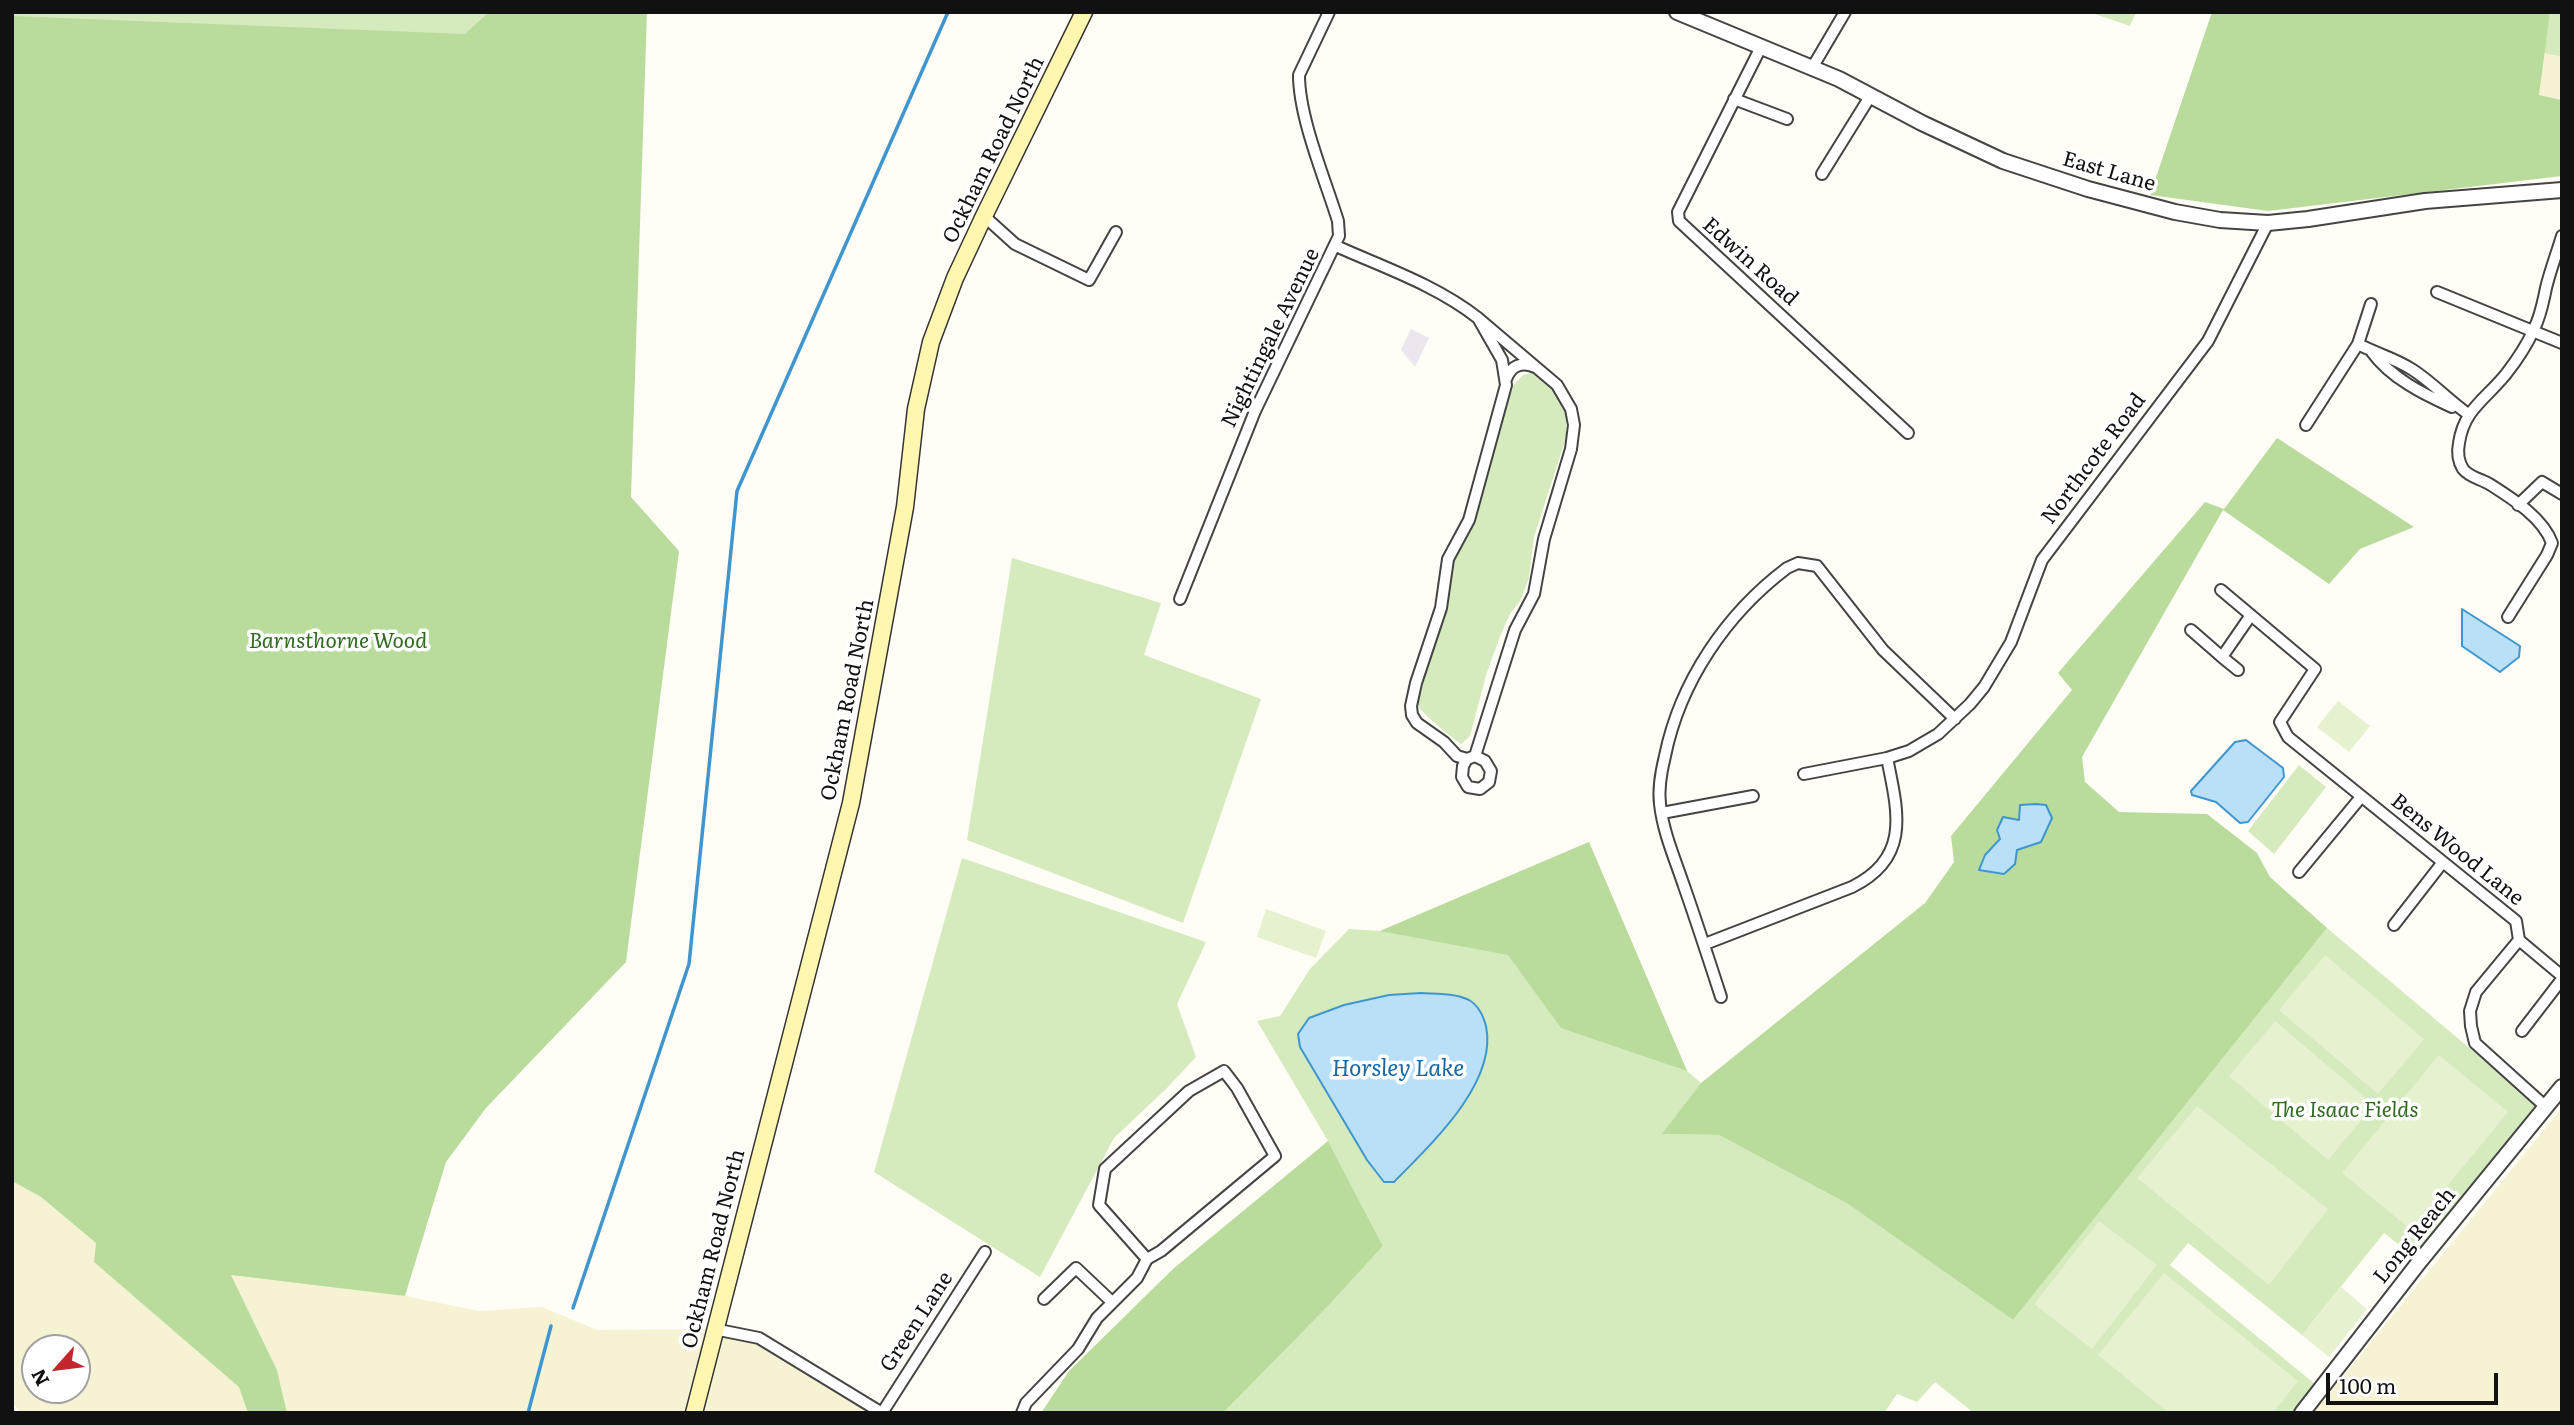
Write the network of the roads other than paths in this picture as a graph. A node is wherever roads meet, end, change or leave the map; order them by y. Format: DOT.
graph roads {
  1 [pos="1084,12"];
  2 [pos="1329,12"];
  3 [pos="1845,12"];
  4 [pos="1685,14"];
  5 [pos="1761,47"];
  6 [pos="1812,68"];
  7 [pos="1871,95"];
  8 [pos="1734,99"];
  9 [pos="1787,119"];
  10 [pos="1822,174"];
  11 [pos="2562,190"];
  12 [pos="984,216"];
  13 [pos="2268,223"];
  14 [pos="1116,232"];
  15 [pos="2562,236"];
  16 [pos="1336,246"];
  17 [pos="2437,292"];
  18 [pos="2371,304"];
  19 [pos="1478,318"];
  20 [pos="2533,330"];
  21 [pos="2562,342"];
  22 [pos="2358,344"];
  23 [pos="1536,368"];
  24 [pos="1506,385"];
  25 [pos="2468,414"];
  26 [pos="2306,425"];
  27 [pos="1908,433"];
  28 [pos="2562,494"];
  29 [pos="2518,505"];
  30 [pos="2221,590"];
  31 [pos="1180,598"];
  32 [pos="2251,615"];
  33 [pos="2508,617"];
  34 [pos="2191,630"];
  35 [pos="2222,657"];
  36 [pos="2238,670"];
  37 [pos="1955,719"];
  38 [pos="1887,758"];
  39 [pos="1804,774"];
  40 [pos="1753,796"];
  41 [pos="2361,797"];
  42 [pos="1662,813"];
  43 [pos="2443,862"];
  44 [pos="2299,872"];
  45 [pos="2394,925"];
  46 [pos="2519,940"];
  47 [pos="1704,944"];
  48 [pos="2562,977"];
  49 [pos="1721,997"];
  50 [pos="2522,1031"];
  51 [pos="2562,1087"];
  52 [pos="2546,1107"];
  53 [pos="985,1252"];
  54 [pos="1147,1258"];
  55 [pos="1044,1299"];
  56 [pos="1112,1303"];
  57 [pos="714,1329"];
  58 [pos="695,1413"];
  59 [pos="882,1413"];
  60 [pos="1022,1413"];
  61 [pos="2302,1413"];
  1 -- 12 [label="main road, Ockham Road North"];
  2 -- 16 [label="street, Nightingale Avenue"];
  3 -- 6 [label="street"];
  4 -- 5 [label="street, East Lane"];
  5 -- 6 [label="street, East Lane"];
  5 -- 8 [label="street, Edwin Road"];
  6 -- 7 [label="street, East Lane"];
  7 -- 10 [label="street"];
  7 -- 13 [label="street, East Lane"];
  8 -- 9 [label="street"];
  8 -- 27 [label="street, Edwin Road"];
  11 -- 13 [label="street, East Lane"];
  12 -- 14 [label="street"];
  12 -- 57 [label="main road, Ockham Road North"];
  13 -- 37 [label="street, Northcote Road"];
  15 -- 20 [label="street"];
  16 -- 19 [label="street"];
  16 -- 31 [label="street, Nightingale Avenue"];
  17 -- 20 [label="street"];
  18 -- 22 [label="street"];
  19 -- 23 [label="street"];
  19 -- 24 [label="street"];
  20 -- 21 [label="street"];
  20 -- 25 [label="street"];
  22 -- 25 [label="street"];
  22 -- 26 [label="street"];
  23 -- 24 [label="street"];
  23 -- 24 [label="street"];
  25 -- 29 [label="street"];
  28 -- 29 [label="street"];
  29 -- 33 [label="street"];
  30 -- 32 [label="street"];
  32 -- 35 [label="street"];
  32 -- 41 [label="street, Bens Wood Lane"];
  34 -- 35 [label="street"];
  35 -- 36 [label="street"];
  37 -- 38 [label="street, Northcote Road"];
  37 -- 42 [label="street"];
  38 -- 39 [label="street, Northcote Road"];
  38 -- 47 [label="street"];
  40 -- 42 [label="street"];
  41 -- 43 [label="street, Bens Wood Lane"];
  41 -- 44 [label="street"];
  42 -- 47 [label="street"];
  43 -- 45 [label="street"];
  43 -- 46 [label="street, Bens Wood Lane"];
  46 -- 48 [label="street"];
  46 -- 52 [label="street, Bens Wood Lane"];
  47 -- 49 [label="street"];
  48 -- 50 [label="street"];
  51 -- 52 [label="street, Long Reach"];
  52 -- 61 [label="street, Long Reach"];
  53 -- 59 [label="street, Green Lane"];
  54 -- 54 [label="street"];
  54 -- 56 [label="street"];
  55 -- 56 [label="street"];
  56 -- 60 [label="street"];
  57 -- 58 [label="main road, Ockham Road North"];
  57 -- 59 [label="street, Green Lane"];
}
